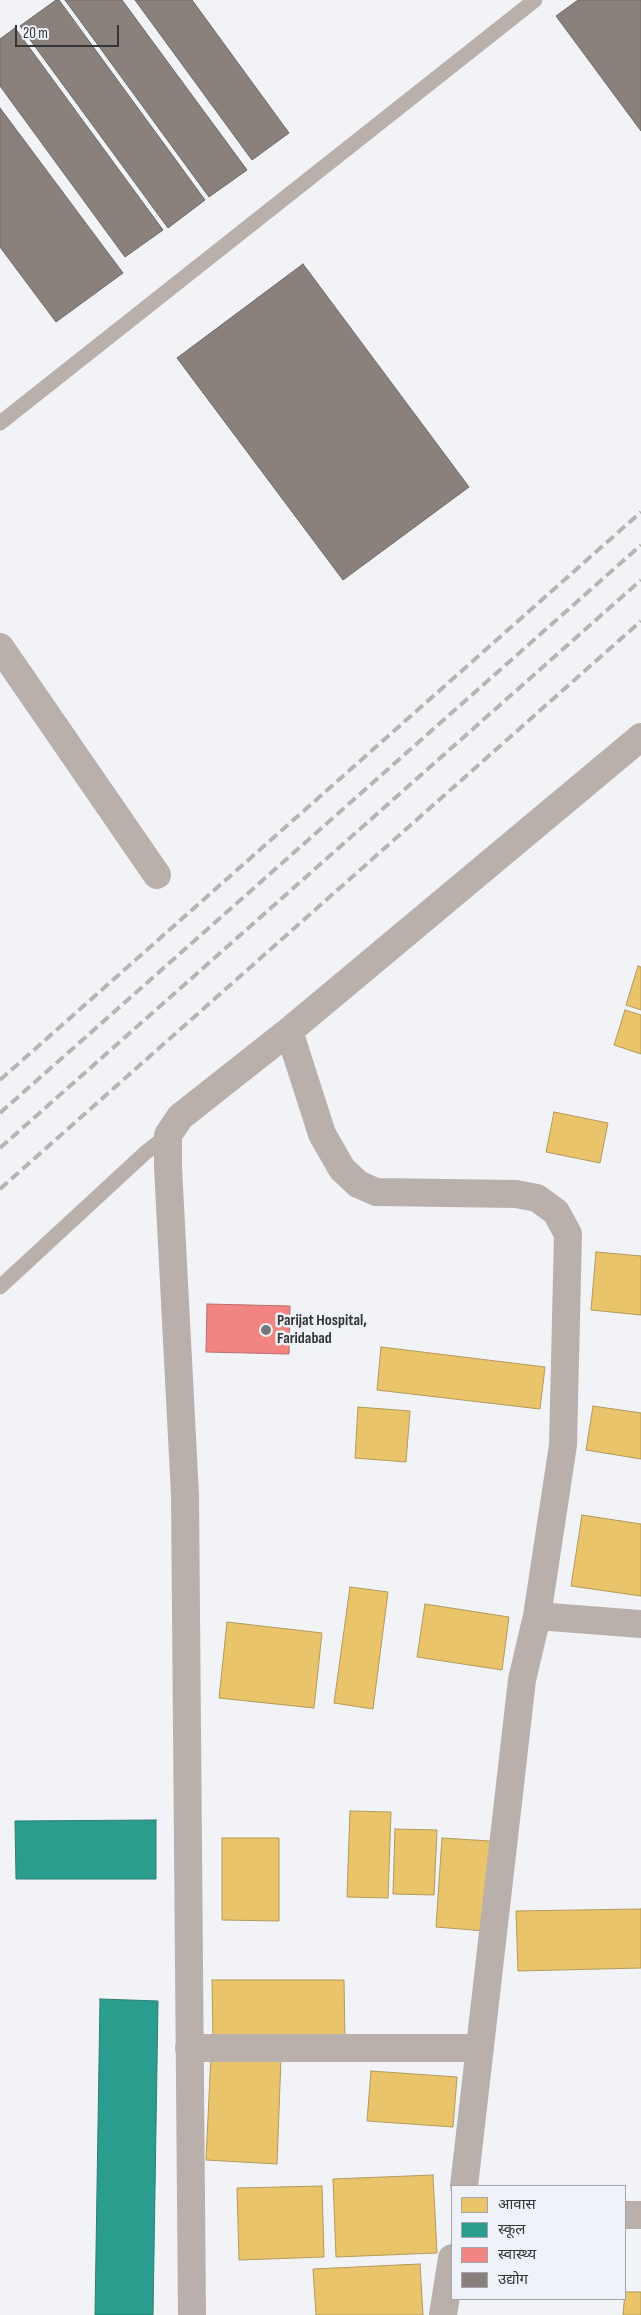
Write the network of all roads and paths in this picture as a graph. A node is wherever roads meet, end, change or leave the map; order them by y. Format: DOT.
graph roads {
  1 [pos="535,0"];
  2 [pos="0,423"];
  3 [pos="0,647"];
  4 [pos="641,737"];
  5 [pos="157,874"];
  6 [pos="289,1031"];
  7 [pos="168,1135"];
  8 [pos="0,1287"];
  9 [pos="537,1616"];
  10 [pos="641,1624"];
  11 [pos="189,2048"];
  12 [pos="480,2048"];
  13 [pos="468,2185"];
  14 [pos="626,2215"];
  15 [pos="641,2215"];
  16 [pos="451,2264"];
  17 [pos="192,2315"];
  18 [pos="443,2315"];
  1 -- 2 [label="lane"];
  3 -- 5 [label="street"];
  4 -- 6 [label="street"];
  6 -- 7 [label="street"];
  6 -- 9 [label="street"];
  7 -- 8 [label="lane"];
  7 -- 11 [label="street"];
  9 -- 10 [label="street"];
  9 -- 12 [label="street"];
  11 -- 12 [label="street"];
  11 -- 17 [label="street"];
  12 -- 13 [label="street"];
  14 -- 15 [label="street"];
  16 -- 18 [label="street"];
}
